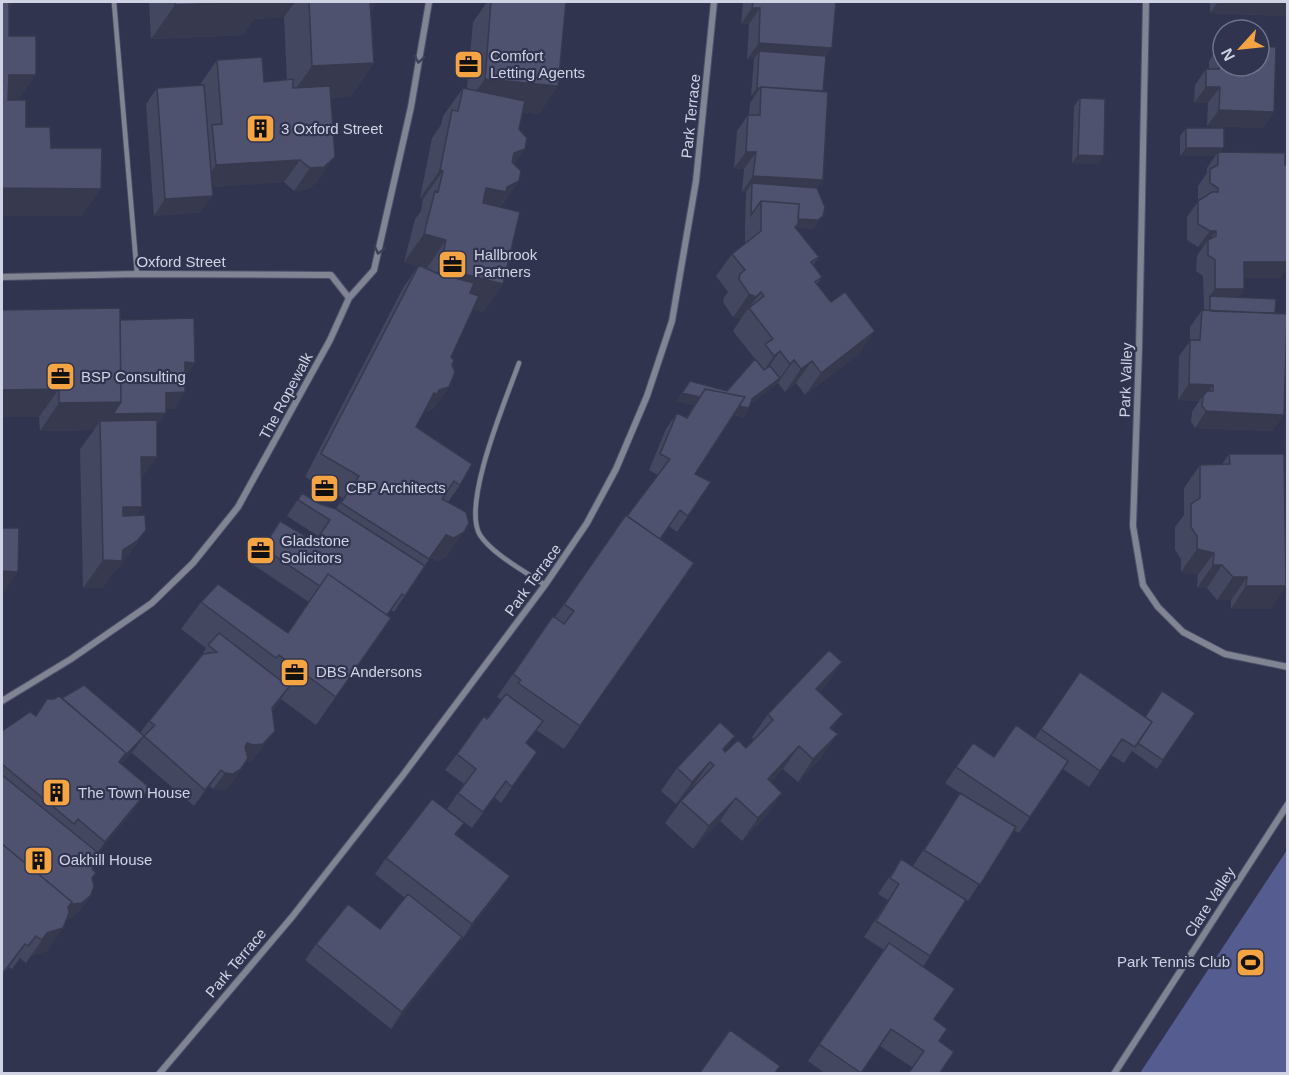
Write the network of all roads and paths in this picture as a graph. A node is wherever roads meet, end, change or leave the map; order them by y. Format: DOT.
graph roads {
  1 [pos="114,2"];
  2 [pos="429,2"];
  3 [pos="714,2"];
  4 [pos="1146,2"];
  5 [pos="137,274"];
  6 [pos="2,277"];
  7 [pos="349,298"];
  8 [pos="519,363"];
  9 [pos="545,585"];
  10 [pos="1287,667"];
  11 [pos="2,701"];
  12 [pos="1287,804"];
  13 [pos="159,1074"];
  14 [pos="1114,1074"];
  1 -- 5 [label="lane"];
  2 -- 7 [label="street, The Ropewalk, one-way"];
  3 -- 9 [label="street, Park Terrace"];
  4 -- 10 [label="street, Park Valley"];
  5 -- 6 [label="street, Oxford Street"];
  5 -- 7 [label="street, Oxford Street"];
  7 -- 11 [label="street, The Ropewalk"];
  8 -- 9 [label="lane"];
  9 -- 13 [label="street, Park Terrace"];
  12 -- 14 [label="street, Clare Valley"];
}
